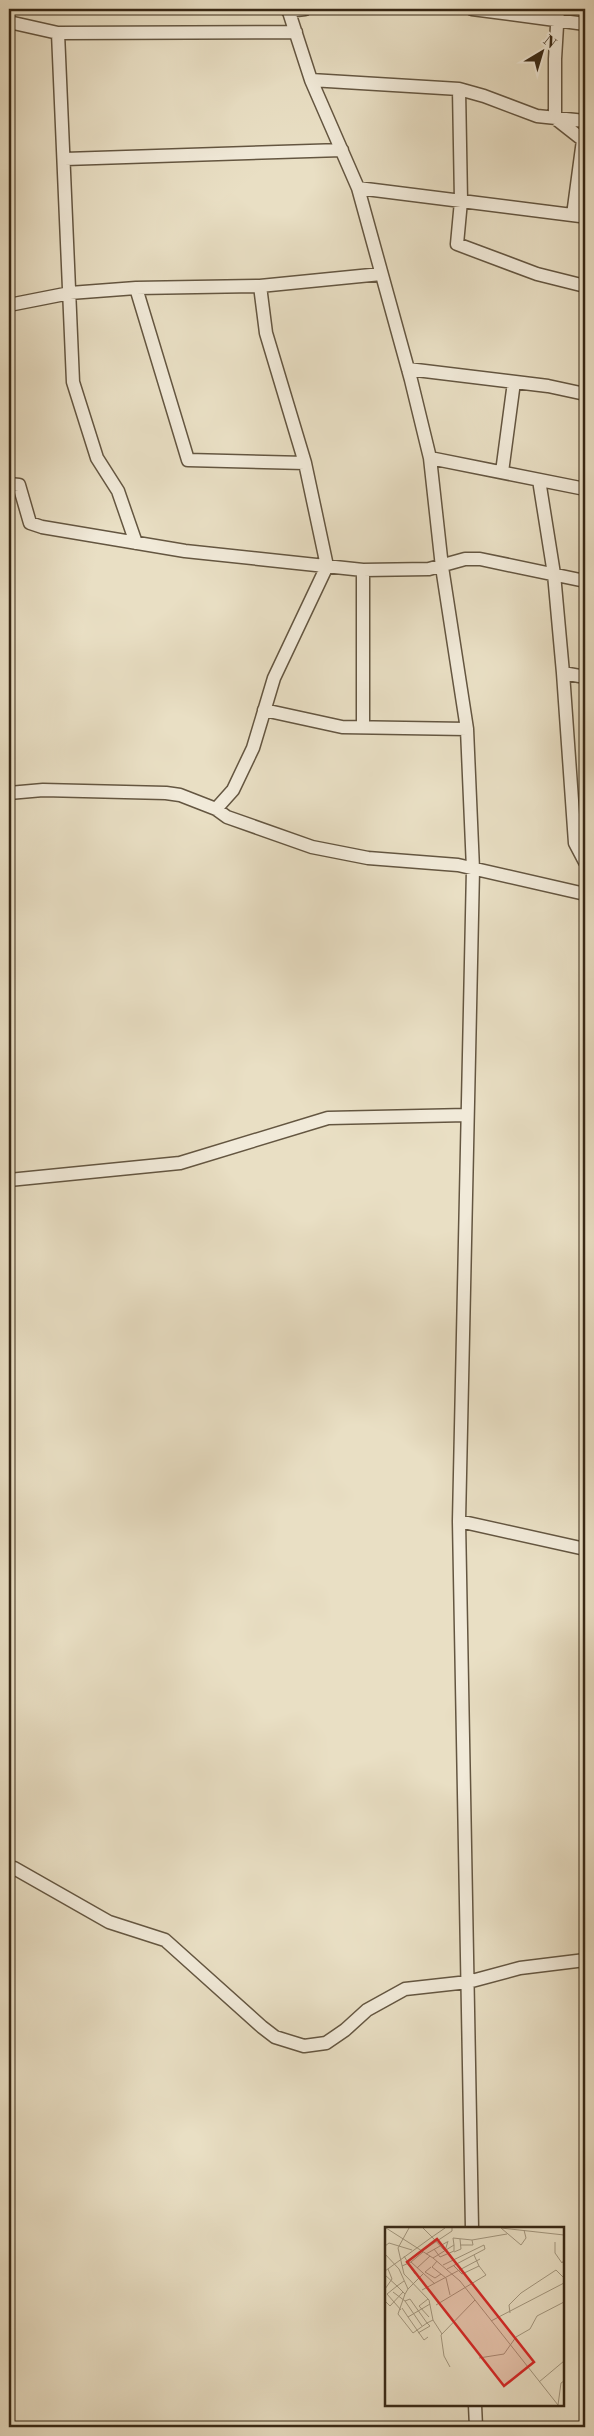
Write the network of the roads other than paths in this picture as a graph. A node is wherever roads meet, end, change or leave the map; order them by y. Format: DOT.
graph roads {
  1 [pos="305,9"];
  2 [pos="472,9"];
  3 [pos="288,10"];
  4 [pos="558,15"];
  5 [pos="9,22"];
  6 [pos="585,24"];
  7 [pos="296,32"];
  8 [pos="58,33"];
  9 [pos="311,80"];
  10 [pos="459,89"];
  11 [pos="555,118"];
  12 [pos="585,121"];
  13 [pos="342,150"];
  14 [pos="65,160"];
  15 [pos="358,188"];
  16 [pos="461,202"];
  17 [pos="585,208"];
  18 [pos="579,216"];
  19 [pos="381,274"];
  20 [pos="260,286"];
  21 [pos="585,286"];
  22 [pos="136,288"];
  23 [pos="70,293"];
  24 [pos="9,305"];
  25 [pos="408,369"];
  26 [pos="514,382"];
  27 [pos="585,394"];
  28 [pos="430,458"];
  29 [pos="305,463"];
  30 [pos="502,472"];
  31 [pos="539,480"];
  32 [pos="9,484"];
  33 [pos="585,489"];
  34 [pos="136,543"];
  35 [pos="327,566"];
  36 [pos="442,567"];
  37 [pos="363,570"];
  38 [pos="554,574"];
  39 [pos="585,580"];
  40 [pos="563,673"];
  41 [pos="585,677"];
  42 [pos="264,710"];
  43 [pos="363,727"];
  44 [pos="467,728"];
  45 [pos="9,793"];
  46 [pos="216,809"];
  47 [pos="585,862"];
  48 [pos="472,869"];
  49 [pos="585,894"];
  50 [pos="467,1115"];
  51 [pos="9,1180"];
  52 [pos="459,1521"];
  53 [pos="585,1549"];
  54 [pos="9,1868"];
  55 [pos="585,1960"];
  56 [pos="468,1982"];
  57 [pos="472,2227"];
  58 [pos="475,2406"];
  59 [pos="476,2427"];
  1 -- 3 [label="street"];
  2 -- 4 [label="street"];
  3 -- 7 [label="street"];
  4 -- 6 [label="street"];
  4 -- 11 [label="street"];
  5 -- 8 [label="street"];
  7 -- 8 [label="street"];
  7 -- 9 [label="street"];
  8 -- 14 [label="street"];
  9 -- 10 [label="street"];
  9 -- 13 [label="street"];
  10 -- 11 [label="street"];
  10 -- 16 [label="street"];
  11 -- 12 [label="street"];
  11 -- 18 [label="street"];
  13 -- 14 [label="street"];
  13 -- 15 [label="street"];
  14 -- 23 [label="street"];
  15 -- 16 [label="street"];
  15 -- 19 [label="street"];
  16 -- 18 [label="street"];
  16 -- 21 [label="street"];
  17 -- 18 [label="street"];
  19 -- 20 [label="street"];
  19 -- 25 [label="street"];
  20 -- 22 [label="street"];
  20 -- 29 [label="street"];
  22 -- 23 [label="street"];
  22 -- 29 [label="street"];
  23 -- 24 [label="street"];
  23 -- 34 [label="street"];
  25 -- 26 [label="street"];
  25 -- 28 [label="street"];
  26 -- 27 [label="street"];
  26 -- 30 [label="street"];
  28 -- 30 [label="street"];
  28 -- 36 [label="street"];
  29 -- 35 [label="street"];
  30 -- 31 [label="street"];
  31 -- 33 [label="street"];
  31 -- 38 [label="street"];
  32 -- 34 [label="street"];
  34 -- 35 [label="street"];
  35 -- 37 [label="street"];
  35 -- 42 [label="street"];
  36 -- 37 [label="street"];
  36 -- 38 [label="street"];
  36 -- 44 [label="street"];
  37 -- 43 [label="street"];
  38 -- 39 [label="street"];
  38 -- 40 [label="street"];
  40 -- 41 [label="street"];
  40 -- 47 [label="street"];
  42 -- 43 [label="street"];
  42 -- 46 [label="street"];
  43 -- 44 [label="street"];
  44 -- 48 [label="street"];
  45 -- 46 [label="street"];
  46 -- 48 [label="street"];
  48 -- 49 [label="street"];
  48 -- 50 [label="street"];
  50 -- 51 [label="street"];
  50 -- 52 [label="street"];
  52 -- 53 [label="street"];
  52 -- 56 [label="street"];
  54 -- 56 [label="street"];
  55 -- 56 [label="street"];
  56 -- 57 [label="street"];
  58 -- 59 [label="street"];
}
